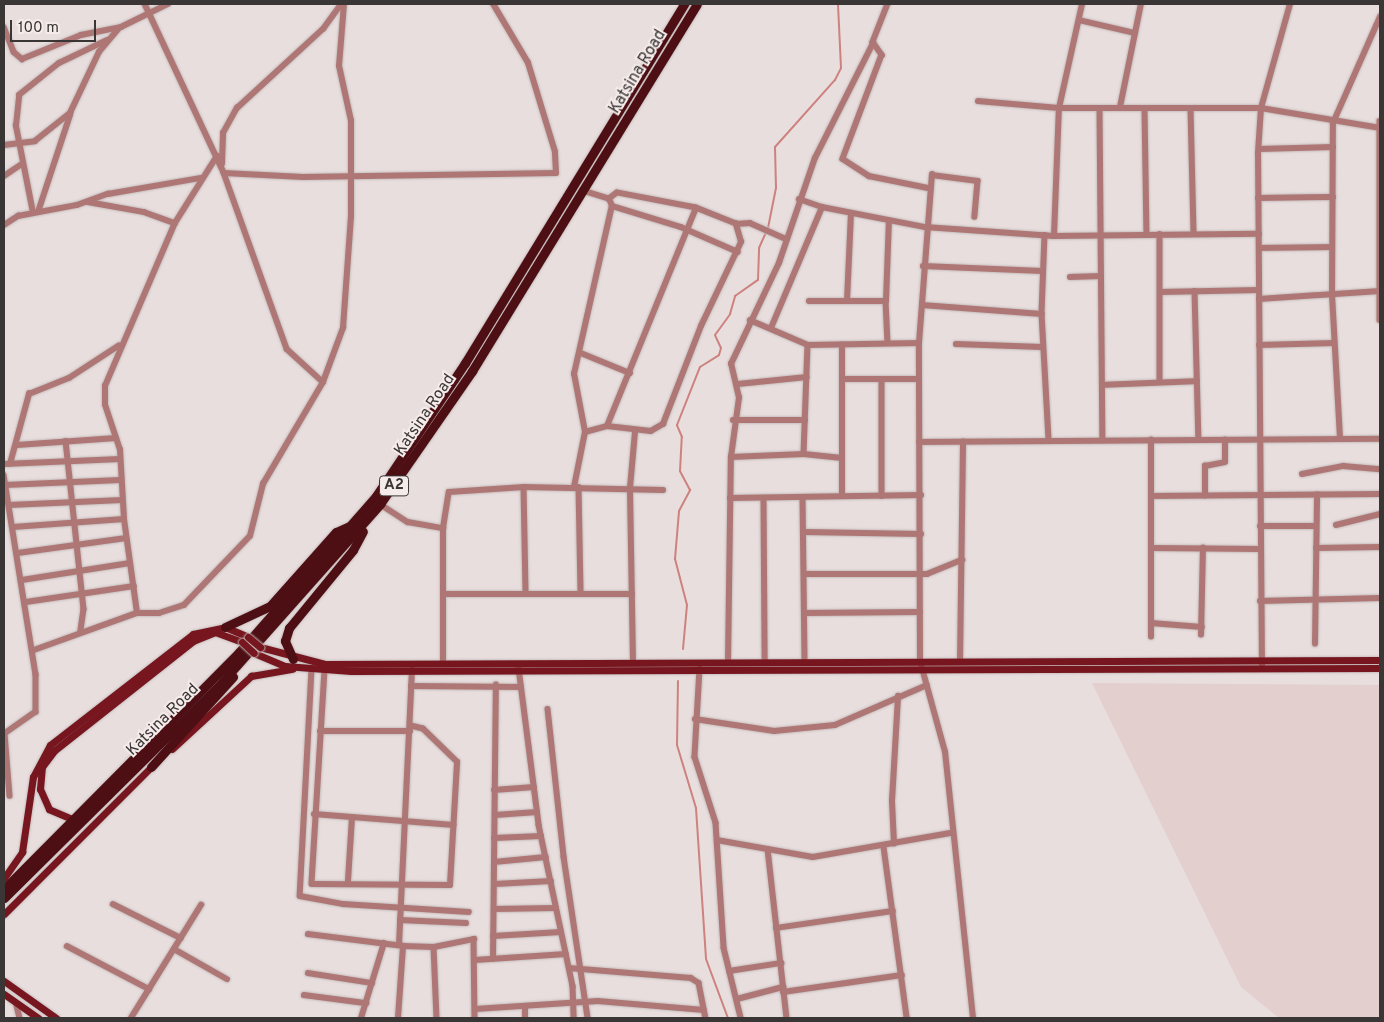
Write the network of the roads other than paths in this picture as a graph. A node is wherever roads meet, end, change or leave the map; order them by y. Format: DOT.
graph roads {
  1 [pos="145,4"];
  2 [pos="168,4"];
  3 [pos="342,4"];
  4 [pos="493,4"];
  5 [pos="684,4"];
  6 [pos="697,4"];
  7 [pos="888,4"];
  8 [pos="1082,4"];
  9 [pos="1142,4"];
  10 [pos="1290,4"];
  11 [pos="150,13"];
  12 [pos="1380,17"];
  13 [pos="1079,20"];
  14 [pos="4,27"];
  15 [pos="121,27"];
  16 [pos="1136,33"];
  17 [pos="107,40"];
  18 [pos="873,43"];
  19 [pos="978,101"];
  20 [pos="1120,107"];
  21 [pos="1059,108"];
  22 [pos="1145,108"];
  23 [pos="1261,108"];
  24 [pos="1100,109"];
  25 [pos="1191,109"];
  26 [pos="70,113"];
  27 [pos="1334,123"];
  28 [pos="1380,126"];
  29 [pos="53,129"];
  30 [pos="60,138"];
  31 [pos="21,144"];
  32 [pos="4,145"];
  33 [pos="1333,146"];
  34 [pos="1259,149"];
  35 [pos="217,156"];
  36 [pos="22,164"];
  37 [pos="223,171"];
  38 [pos="4,176"];
  39 [pos="350,176"];
  40 [pos="202,178"];
  41 [pos="928,188"];
  42 [pos="582,191"];
  43 [pos="1333,197"];
  44 [pos="799,198"];
  45 [pos="1258,198"];
  46 [pos="609,199"];
  47 [pos="88,202"];
  48 [pos="612,206"];
  49 [pos="822,207"];
  50 [pos="696,208"];
  51 [pos="35,213"];
  52 [pos="851,214"];
  53 [pos="975,217"];
  54 [pos="889,221"];
  55 [pos="175,223"];
  56 [pos="4,224"];
  57 [pos="736,224"];
  58 [pos="925,227"];
  59 [pos="688,232"];
  60 [pos="1194,233"];
  61 [pos="1147,234"];
  62 [pos="1160,234"];
  63 [pos="1258,234"];
  64 [pos="1045,235"];
  65 [pos="1054,236"];
  66 [pos="1100,236"];
  67 [pos="786,238"];
  68 [pos="1332,247"];
  69 [pos="1258,248"];
  70 [pos="738,252"];
  71 [pos="923,266"];
  72 [pos="1042,271"];
  73 [pos="1101,276"];
  74 [pos="1070,277"];
  75 [pos="1259,290"];
  76 [pos="1195,291"];
  77 [pos="1379,291"];
  78 [pos="1160,292"];
  79 [pos="1332,295"];
  80 [pos="1259,299"];
  81 [pos="809,301"];
  82 [pos="846,301"];
  83 [pos="886,301"];
  84 [pos="922,306"];
  85 [pos="1042,314"];
  86 [pos="750,320"];
  87 [pos="1380,320"];
  88 [pos="771,328"];
  89 [pos="888,343"];
  90 [pos="919,343"];
  91 [pos="808,344"];
  92 [pos="956,344"];
  93 [pos="1334,344"];
  94 [pos="119,345"];
  95 [pos="842,345"];
  96 [pos="1259,345"];
  97 [pos="1042,347"];
  98 [pos="581,353"];
  99 [pos="630,373"];
  100 [pos="807,377"];
  101 [pos="842,379"];
  102 [pos="882,380"];
  103 [pos="919,380"];
  104 [pos="1197,381"];
  105 [pos="323,382"];
  106 [pos="1160,382"];
  107 [pos="738,384"];
  108 [pos="1102,385"];
  109 [pos="733,420"];
  110 [pos="805,420"];
  111 [pos="607,426"];
  112 [pos="585,432"];
  113 [pos="635,432"];
  114 [pos="116,438"];
  115 [pos="1340,438"];
  116 [pos="1380,439"];
  117 [pos="1103,440"];
  118 [pos="1151,440"];
  119 [pos="1199,440"];
  120 [pos="1225,440"];
  121 [pos="1260,440"];
  122 [pos="1049,441"];
  123 [pos="66,442"];
  124 [pos="920,442"];
  125 [pos="963,442"];
  126 [pos="17,445"];
  127 [pos="804,454"];
  128 [pos="731,457"];
  129 [pos="842,458"];
  130 [pos="120,459"];
  131 [pos="69,461"];
  132 [pos="7,464"];
  133 [pos="1380,469"];
  134 [pos="1302,474"];
  135 [pos="4,475"];
  136 [pos="120,480"];
  137 [pos="70,484"];
  138 [pos="5,485"];
  139 [pos="524,487"];
  140 [pos="577,487"];
  141 [pos="630,488"];
  142 [pos="663,490"];
  143 [pos="1380,494"];
  144 [pos="842,495"];
  145 [pos="921,495"];
  146 [pos="1317,495"];
  147 [pos="882,496"];
  148 [pos="1152,496"];
  149 [pos="1205,496"];
  150 [pos="1260,496"];
  151 [pos="803,497"];
  152 [pos="730,498"];
  153 [pos="764,499"];
  154 [pos="122,500"];
  155 [pos="72,503"];
  156 [pos="380,504"];
  157 [pos="8,506"];
  158 [pos="1380,514"];
  159 [pos="124,519"];
  160 [pos="73,523"];
  161 [pos="354,524"];
  162 [pos="364,525"];
  163 [pos="1336,525"];
  164 [pos="13,526"];
  165 [pos="1260,526"];
  166 [pos="1316,526"];
  167 [pos="443,528"];
  168 [pos="804,532"];
  169 [pos="921,534"];
  170 [pos="126,538"];
  171 [pos="75,546"];
  172 [pos="1380,547"];
  173 [pos="1152,548"];
  174 [pos="1203,548"];
  175 [pos="1316,548"];
  176 [pos="1259,549"];
  177 [pos="18,553"];
  178 [pos="962,560"];
  179 [pos="130,563"];
  180 [pos="78,571"];
  181 [pos="805,574"];
  182 [pos="921,574"];
  183 [pos="22,580"];
  184 [pos="134,586"];
  185 [pos="82,594"];
  186 [pos="445,594"];
  187 [pos="526,594"];
  188 [pos="581,594"];
  189 [pos="632,594"];
  190 [pos="1314,598"];
  191 [pos="1380,598"];
  192 [pos="1260,601"];
  193 [pos="26,602"];
  194 [pos="920,612"];
  195 [pos="138,613"];
  196 [pos="804,613"];
  197 [pos="1151,623"];
  198 [pos="225,627"];
  199 [pos="1202,627"];
  200 [pos="81,631"];
  201 [pos="1202,634"];
  202 [pos="1151,637"];
  203 [pos="245,640"];
  204 [pos="1315,644"];
  205 [pos="34,650"];
  206 [pos="293,659"];
  207 [pos="1262,660"];
  208 [pos="1380,660"];
  209 [pos="805,661"];
  210 [pos="920,661"];
  211 [pos="960,661"];
  212 [pos="241,662"];
  213 [pos="728,662"];
  214 [pos="765,662"];
  215 [pos="633,663"];
  216 [pos="443,664"];
  217 [pos="519,667"];
  218 [pos="298,668"];
  219 [pos="1380,668"];
  220 [pos="700,669"];
  221 [pos="922,669"];
  222 [pos="1262,669"];
  223 [pos="312,670"];
  224 [pos="325,670"];
  225 [pos="412,670"];
  226 [pos="496,685"];
  227 [pos="927,685"];
  228 [pos="411,686"];
  229 [pos="520,686"];
  230 [pos="898,696"];
  231 [pos="548,709"];
  232 [pos="695,719"];
  233 [pos="410,729"];
  234 [pos="320,731"];
  235 [pos="151,767"];
  236 [pos="534,787"];
  237 [pos="494,790"];
  238 [pos="10,796"];
  239 [pos="537,812"];
  240 [pos="314,814"];
  241 [pos="495,814"];
  242 [pos="352,818"];
  243 [pos="407,818"];
  244 [pos="72,820"];
  245 [pos="454,825"];
  246 [pos="301,831"];
  247 [pos="314,831"];
  248 [pos="950,833"];
  249 [pos="541,836"];
  250 [pos="494,838"];
  251 [pos="717,840"];
  252 [pos="894,844"];
  253 [pos="884,848"];
  254 [pos="768,849"];
  255 [pos="546,857"];
  256 [pos="494,862"];
  257 [pos="4,878"];
  258 [pos="348,881"];
  259 [pos="550,881"];
  260 [pos="495,884"];
  261 [pos="402,885"];
  262 [pos="4,889"];
  263 [pos="4,898"];
  264 [pos="112,904"];
  265 [pos="201,905"];
  266 [pos="400,908"];
  267 [pos="556,908"];
  268 [pos="494,909"];
  269 [pos="470,912"];
  270 [pos="893,912"];
  271 [pos="4,914"];
  272 [pos="400,920"];
  273 [pos="466,923"];
  274 [pos="776,928"];
  275 [pos="561,932"];
  276 [pos="308,934"];
  277 [pos="492,936"];
  278 [pos="181,938"];
  279 [pos="384,943"];
  280 [pos="67,946"];
  281 [pos="401,946"];
  282 [pos="434,947"];
  283 [pos="174,949"];
  284 [pos="566,954"];
  285 [pos="494,959"];
  286 [pos="475,960"];
  287 [pos="781,963"];
  288 [pos="583,967"];
  289 [pos="569,968"];
  290 [pos="729,971"];
  291 [pos="308,973"];
  292 [pos="902,975"];
  293 [pos="227,979"];
  294 [pos="4,981"];
  295 [pos="372,983"];
  296 [pos="149,989"];
  297 [pos="783,990"];
  298 [pos="4,994"];
  299 [pos="304,995"];
  300 [pos="737,999"];
  301 [pos="587,1002"];
  302 [pos="366,1003"];
  303 [pos="573,1004"];
  304 [pos="17,1006"];
  305 [pos="525,1008"];
  306 [pos="475,1009"];
  307 [pos="704,1010"];
  308 [pos="20,1018"];
  309 [pos="38,1018"];
  310 [pos="56,1018"];
  311 [pos="131,1018"];
  312 [pos="360,1018"];
  313 [pos="398,1018"];
  314 [pos="437,1018"];
  315 [pos="476,1018"];
  316 [pos="525,1018"];
  317 [pos="574,1018"];
  318 [pos="588,1018"];
  319 [pos="706,1018"];
  320 [pos="741,1018"];
  321 [pos="787,1018"];
  322 [pos="907,1018"];
  323 [pos="973,1018"];
  1 -- 11 [label="street"];
  2 -- 11 [label="street"];
  3 -- 37 [label="street"];
  3 -- 39 [label="street"];
  4 -- 39 [label="street"];
  5 -- 161 [label="highway, Katsina Road / A2"];
  6 -- 42 [label="highway, Katsina Road / A2"];
  7 -- 18 [label="street"];
  8 -- 13 [label="street"];
  9 -- 16 [label="street"];
  10 -- 23 [label="street"];
  11 -- 15 [label="street"];
  11 -- 35 [label="street"];
  12 -- 27 [label="street"];
  13 -- 16 [label="street"];
  13 -- 21 [label="street"];
  14 -- 15 [label="street"];
  15 -- 17 [label="street"];
  16 -- 20 [label="street"];
  17 -- 26 [label="street"];
  17 -- 31 [label="street"];
  18 -- 41 [label="street"];
  18 -- 44 [label="street"];
  19 -- 21 [label="street"];
  20 -- 22 [label="street"];
  20 -- 24 [label="street"];
  21 -- 24 [label="street"];
  21 -- 65 [label="street"];
  22 -- 25 [label="street"];
  22 -- 61 [label="street"];
  23 -- 25 [label="street"];
  23 -- 27 [label="street"];
  23 -- 34 [label="street"];
  24 -- 66 [label="street"];
  25 -- 60 [label="street"];
  26 -- 29 [label="street"];
  26 -- 30 [label="street"];
  27 -- 28 [label="street"];
  27 -- 33 [label="street"];
  28 -- 77 [label="street"];
  29 -- 30 [label="street"];
  29 -- 31 [label="street"];
  30 -- 51 [label="street"];
  31 -- 32 [label="street"];
  31 -- 36 [label="street"];
  33 -- 34 [label="street"];
  33 -- 43 [label="street"];
  34 -- 45 [label="street"];
  35 -- 37 [label="street"];
  35 -- 40 [label="street"];
  36 -- 38 [label="street"];
  36 -- 51 [label="street"];
  37 -- 39 [label="street"];
  37 -- 105 [label="street"];
  39 -- 105 [label="street"];
  40 -- 47 [label="street"];
  40 -- 55 [label="street"];
  41 -- 53 [label="street"];
  41 -- 58 [label="street"];
  42 -- 46 [label="street"];
  42 -- 156 [label="highway, Katsina Road / A2"];
  43 -- 45 [label="street"];
  43 -- 68 [label="street"];
  44 -- 49 [label="street"];
  44 -- 67 [label="street"];
  45 -- 63 [label="street"];
  46 -- 48 [label="street"];
  46 -- 50 [label="street"];
  47 -- 51 [label="street"];
  47 -- 55 [label="street"];
  48 -- 59 [label="street"];
  48 -- 98 [label="street"];
  49 -- 52 [label="street"];
  49 -- 88 [label="street"];
  50 -- 57 [label="street"];
  50 -- 59 [label="street"];
  51 -- 56 [label="street"];
  52 -- 54 [label="street"];
  52 -- 82 [label="street"];
  54 -- 58 [label="street"];
  54 -- 83 [label="street"];
  55 -- 94 [label="street"];
  57 -- 67 [label="street"];
  57 -- 70 [label="street"];
  58 -- 64 [label="street"];
  58 -- 71 [label="street"];
  59 -- 70 [label="street"];
  59 -- 99 [label="street"];
  60 -- 62 [label="street"];
  60 -- 63 [label="street"];
  61 -- 62 [label="street"];
  61 -- 66 [label="street"];
  62 -- 78 [label="street"];
  63 -- 69 [label="street"];
  64 -- 65 [label="street"];
  64 -- 72 [label="street"];
  65 -- 66 [label="street"];
  66 -- 73 [label="street"];
  67 -- 86 [label="street"];
  68 -- 69 [label="street"];
  68 -- 79 [label="street"];
  69 -- 75 [label="street"];
  70 -- 113 [label="street"];
  71 -- 72 [label="street"];
  71 -- 84 [label="street"];
  72 -- 85 [label="street"];
  73 -- 74 [label="street"];
  73 -- 108 [label="street"];
  75 -- 76 [label="street"];
  75 -- 80 [label="street"];
  76 -- 78 [label="street"];
  76 -- 104 [label="street"];
  77 -- 79 [label="street"];
  77 -- 87 [label="street"];
  78 -- 106 [label="street"];
  79 -- 80 [label="street"];
  79 -- 93 [label="street"];
  80 -- 96 [label="street"];
  81 -- 82 [label="street"];
  82 -- 83 [label="street"];
  83 -- 89 [label="street"];
  84 -- 85 [label="street"];
  84 -- 90 [label="street"];
  85 -- 97 [label="street"];
  86 -- 88 [label="street"];
  86 -- 107 [label="street"];
  88 -- 91 [label="street"];
  89 -- 90 [label="street"];
  89 -- 95 [label="street"];
  90 -- 103 [label="street"];
  91 -- 95 [label="street"];
  91 -- 100 [label="street"];
  92 -- 97 [label="street"];
  93 -- 96 [label="street"];
  93 -- 115 [label="street"];
  94 -- 114 [label="street"];
  94 -- 126 [label="street"];
  95 -- 101 [label="street"];
  96 -- 121 [label="street"];
  97 -- 122 [label="street"];
  98 -- 99 [label="street"];
  98 -- 112 [label="street"];
  99 -- 111 [label="street"];
  100 -- 107 [label="street"];
  100 -- 110 [label="street"];
  101 -- 102 [label="street"];
  101 -- 129 [label="street"];
  102 -- 103 [label="street"];
  102 -- 147 [label="street"];
  103 -- 124 [label="street"];
  104 -- 106 [label="street"];
  104 -- 119 [label="street"];
  105 -- 195 [label="street"];
  106 -- 108 [label="street"];
  107 -- 109 [label="street"];
  108 -- 117 [label="street"];
  109 -- 110 [label="street"];
  109 -- 128 [label="street"];
  110 -- 127 [label="street"];
  111 -- 112 [label="street"];
  111 -- 113 [label="street"];
  112 -- 140 [label="street"];
  113 -- 141 [label="street"];
  114 -- 123 [label="street"];
  114 -- 130 [label="street"];
  115 -- 116 [label="street"];
  115 -- 121 [label="street"];
  117 -- 118 [label="street"];
  117 -- 122 [label="street"];
  118 -- 119 [label="street"];
  118 -- 148 [label="street"];
  119 -- 120 [label="street"];
  120 -- 121 [label="street"];
  120 -- 149 [label="street"];
  121 -- 150 [label="street"];
  122 -- 125 [label="street"];
  123 -- 126 [label="street"];
  123 -- 131 [label="street"];
  124 -- 125 [label="street"];
  124 -- 145 [label="street"];
  125 -- 178 [label="street"];
  126 -- 132 [label="street"];
  127 -- 128 [label="street"];
  127 -- 129 [label="street"];
  128 -- 152 [label="street"];
  129 -- 144 [label="street"];
  130 -- 131 [label="street"];
  130 -- 136 [label="street"];
  131 -- 132 [label="street"];
  131 -- 137 [label="street"];
  133 -- 134 [label="street"];
  135 -- 138 [label="street"];
  136 -- 137 [label="street"];
  136 -- 154 [label="street"];
  137 -- 138 [label="street"];
  137 -- 155 [label="street"];
  138 -- 157 [label="street"];
  139 -- 140 [label="street"];
  139 -- 167 [label="street"];
  139 -- 187 [label="street"];
  140 -- 141 [label="street"];
  140 -- 188 [label="street"];
  141 -- 142 [label="street"];
  141 -- 189 [label="street"];
  143 -- 146 [label="street"];
  144 -- 147 [label="street"];
  144 -- 151 [label="street"];
  145 -- 147 [label="street"];
  145 -- 169 [label="street"];
  146 -- 150 [label="street"];
  146 -- 166 [label="street"];
  148 -- 149 [label="street"];
  148 -- 173 [label="street"];
  149 -- 150 [label="street"];
  150 -- 165 [label="street"];
  151 -- 153 [label="street"];
  151 -- 168 [label="street"];
  152 -- 153 [label="street"];
  152 -- 213 [label="street"];
  153 -- 214 [label="street"];
  154 -- 155 [label="street"];
  154 -- 159 [label="street"];
  155 -- 157 [label="street"];
  155 -- 160 [label="street"];
  156 -- 162 [label="highway, Katsina Road / A2"];
  156 -- 167 [label="street"];
  157 -- 164 [label="street"];
  158 -- 163 [label="street"];
  159 -- 160 [label="street"];
  159 -- 170 [label="street"];
  160 -- 164 [label="street"];
  160 -- 171 [label="street"];
  161 -- 198 [label="highway"];
  161 -- 244 [label="highway, Katsina Road / A2"];
  162 -- 206 [label="highway"];
  162 -- 212 [label="highway, Katsina Road / A2"];
  164 -- 177 [label="street"];
  165 -- 166 [label="street"];
  165 -- 176 [label="street"];
  166 -- 175 [label="street"];
  167 -- 186 [label="street"];
  168 -- 169 [label="street"];
  168 -- 181 [label="street"];
  169 -- 182 [label="street"];
  170 -- 171 [label="street"];
  170 -- 179 [label="street"];
  171 -- 177 [label="street"];
  171 -- 180 [label="street"];
  172 -- 175 [label="street"];
  173 -- 174 [label="street"];
  173 -- 197 [label="street"];
  174 -- 176 [label="street"];
  174 -- 199 [label="street"];
  175 -- 190 [label="street"];
  176 -- 192 [label="street"];
  177 -- 183 [label="street"];
  178 -- 182 [label="street"];
  178 -- 211 [label="street"];
  179 -- 180 [label="street"];
  179 -- 184 [label="street"];
  180 -- 183 [label="street"];
  180 -- 185 [label="street"];
  181 -- 182 [label="street"];
  181 -- 196 [label="street"];
  182 -- 194 [label="street"];
  183 -- 193 [label="street"];
  184 -- 185 [label="street"];
  184 -- 195 [label="street"];
  185 -- 193 [label="street"];
  185 -- 200 [label="street"];
  186 -- 187 [label="street"];
  186 -- 216 [label="street"];
  187 -- 188 [label="street"];
  188 -- 189 [label="street"];
  189 -- 215 [label="street"];
  190 -- 191 [label="street"];
  190 -- 192 [label="street"];
  190 -- 204 [label="street"];
  192 -- 207 [label="street"];
  193 -- 205 [label="street"];
  194 -- 196 [label="street"];
  194 -- 210 [label="street"];
  195 -- 200 [label="street"];
  196 -- 209 [label="street"];
  197 -- 199 [label="street"];
  197 -- 202 [label="street"];
  198 -- 203 [label="main road"];
  198 -- 257 [label="main road"];
  199 -- 201 [label="street"];
  200 -- 205 [label="street"];
  203 -- 206 [label="main road, bridge"];
  203 -- 218 [label="main road, bridge"];
  203 -- 244 [label="main road"];
  205 -- 238 [label="street"];
  206 -- 216 [label="main road"];
  207 -- 208 [label="main road"];
  207 -- 211 [label="main road"];
  207 -- 222 [label="street"];
  209 -- 210 [label="main road"];
  209 -- 214 [label="main road"];
  210 -- 211 [label="main road"];
  210 -- 221 [label="street"];
  212 -- 235 [label="highway"];
  212 -- 263 [label="highway, Katsina Road / A2"];
  213 -- 214 [label="main road"];
  213 -- 215 [label="main road"];
  215 -- 217 [label="main road"];
  216 -- 217 [label="main road"];
  217 -- 220 [label="main road"];
  217 -- 225 [label="main road"];
  217 -- 229 [label="street"];
  218 -- 223 [label="main road"];
  218 -- 235 [label="main road"];
  219 -- 222 [label="main road"];
  220 -- 221 [label="main road"];
  220 -- 232 [label="street"];
  221 -- 222 [label="main road"];
  221 -- 227 [label="street"];
  223 -- 224 [label="main road"];
  223 -- 246 [label="street"];
  224 -- 225 [label="main road"];
  224 -- 234 [label="street"];
  225 -- 228 [label="street"];
  226 -- 228 [label="street"];
  226 -- 229 [label="street"];
  226 -- 237 [label="street"];
  227 -- 230 [label="street"];
  227 -- 248 [label="street"];
  228 -- 233 [label="street"];
  229 -- 236 [label="street"];
  230 -- 232 [label="street"];
  230 -- 252 [label="street"];
  231 -- 288 [label="street"];
  232 -- 251 [label="street"];
  233 -- 234 [label="street"];
  233 -- 243 [label="street"];
  233 -- 245 [label="street"];
  234 -- 240 [label="street"];
  235 -- 271 [label="main road"];
  236 -- 237 [label="street"];
  236 -- 239 [label="street"];
  237 -- 241 [label="street"];
  239 -- 241 [label="street"];
  239 -- 249 [label="street"];
  240 -- 242 [label="street"];
  240 -- 247 [label="street"];
  241 -- 250 [label="street"];
  242 -- 243 [label="street"];
  242 -- 258 [label="street"];
  243 -- 245 [label="street"];
  243 -- 261 [label="street"];
  244 -- 262 [label="highway, Katsina Road / A2"];
  245 -- 261 [label="street"];
  246 -- 247 [label="street"];
  246 -- 266 [label="street"];
  247 -- 258 [label="street"];
  248 -- 252 [label="street"];
  248 -- 323 [label="street"];
  249 -- 250 [label="street"];
  249 -- 255 [label="street"];
  250 -- 256 [label="street"];
  251 -- 254 [label="street"];
  251 -- 290 [label="street"];
  252 -- 253 [label="street"];
  253 -- 254 [label="street"];
  253 -- 270 [label="street"];
  254 -- 274 [label="street"];
  255 -- 256 [label="street"];
  255 -- 259 [label="street"];
  256 -- 260 [label="street"];
  258 -- 261 [label="street"];
  259 -- 260 [label="street"];
  259 -- 267 [label="street"];
  260 -- 268 [label="street"];
  261 -- 266 [label="street"];
  264 -- 278 [label="street"];
  265 -- 278 [label="street"];
  266 -- 269 [label="street"];
  266 -- 272 [label="street"];
  267 -- 268 [label="street"];
  267 -- 275 [label="street"];
  268 -- 277 [label="street"];
  270 -- 274 [label="street"];
  270 -- 292 [label="street"];
  272 -- 273 [label="street"];
  272 -- 281 [label="street"];
  274 -- 287 [label="street"];
  275 -- 277 [label="street"];
  275 -- 284 [label="street"];
  276 -- 279 [label="street"];
  277 -- 285 [label="street"];
  278 -- 283 [label="street"];
  279 -- 281 [label="street"];
  279 -- 295 [label="street"];
  280 -- 296 [label="street"];
  281 -- 282 [label="street"];
  281 -- 313 [label="street"];
  282 -- 286 [label="street"];
  282 -- 314 [label="street"];
  283 -- 293 [label="street"];
  283 -- 296 [label="street"];
  284 -- 285 [label="street"];
  284 -- 289 [label="street"];
  285 -- 286 [label="street"];
  286 -- 306 [label="street"];
  287 -- 290 [label="street"];
  287 -- 297 [label="street"];
  288 -- 289 [label="street"];
  288 -- 301 [label="street"];
  288 -- 307 [label="street"];
  289 -- 303 [label="street"];
  290 -- 300 [label="street"];
  291 -- 295 [label="street"];
  292 -- 297 [label="street"];
  292 -- 322 [label="street"];
  294 -- 310 [label="main road"];
  295 -- 302 [label="street"];
  296 -- 311 [label="street"];
  297 -- 300 [label="street"];
  297 -- 321 [label="street"];
  298 -- 304 [label="main road"];
  299 -- 302 [label="street"];
  300 -- 320 [label="street"];
  301 -- 303 [label="street"];
  301 -- 307 [label="street"];
  301 -- 318 [label="street"];
  302 -- 312 [label="street"];
  303 -- 305 [label="street"];
  303 -- 317 [label="street"];
  304 -- 308 [label="street"];
  304 -- 309 [label="main road"];
  305 -- 306 [label="street"];
  305 -- 316 [label="street"];
  306 -- 315 [label="street"];
  307 -- 319 [label="street"];
}
